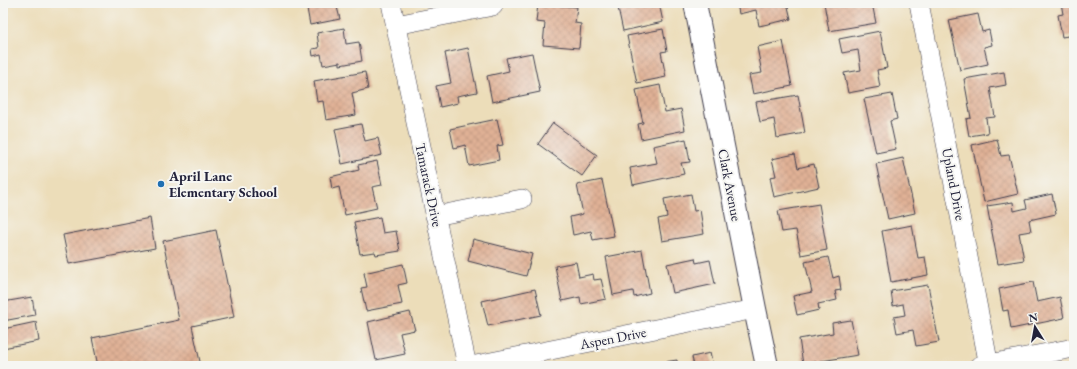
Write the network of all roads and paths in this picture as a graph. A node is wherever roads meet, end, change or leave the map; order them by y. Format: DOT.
graph roads {
  1 [pos="391,3"];
  2 [pos="695,3"];
  3 [pos="919,3"];
  4 [pos="493,6"];
  5 [pos="396,25"];
  6 [pos="522,199"];
  7 [pos="435,216"];
  8 [pos="755,309"];
  9 [pos="1074,348"];
  10 [pos="986,365"];
  11 [pos="467,366"];
  12 [pos="471,366"];
  13 [pos="767,366"];
  1 -- 5 [label="street, Tamarack Drive"];
  2 -- 8 [label="street, Clark Avenue"];
  3 -- 10 [label="street, Upland Drive"];
  4 -- 5 [label="street"];
  5 -- 7 [label="street, Tamarack Drive"];
  6 -- 7 [label="street"];
  7 -- 11 [label="street, Tamarack Drive"];
  8 -- 12 [label="street, Aspen Drive"];
  8 -- 13 [label="street, Clark Avenue"];
  9 -- 10 [label="street"];
}
